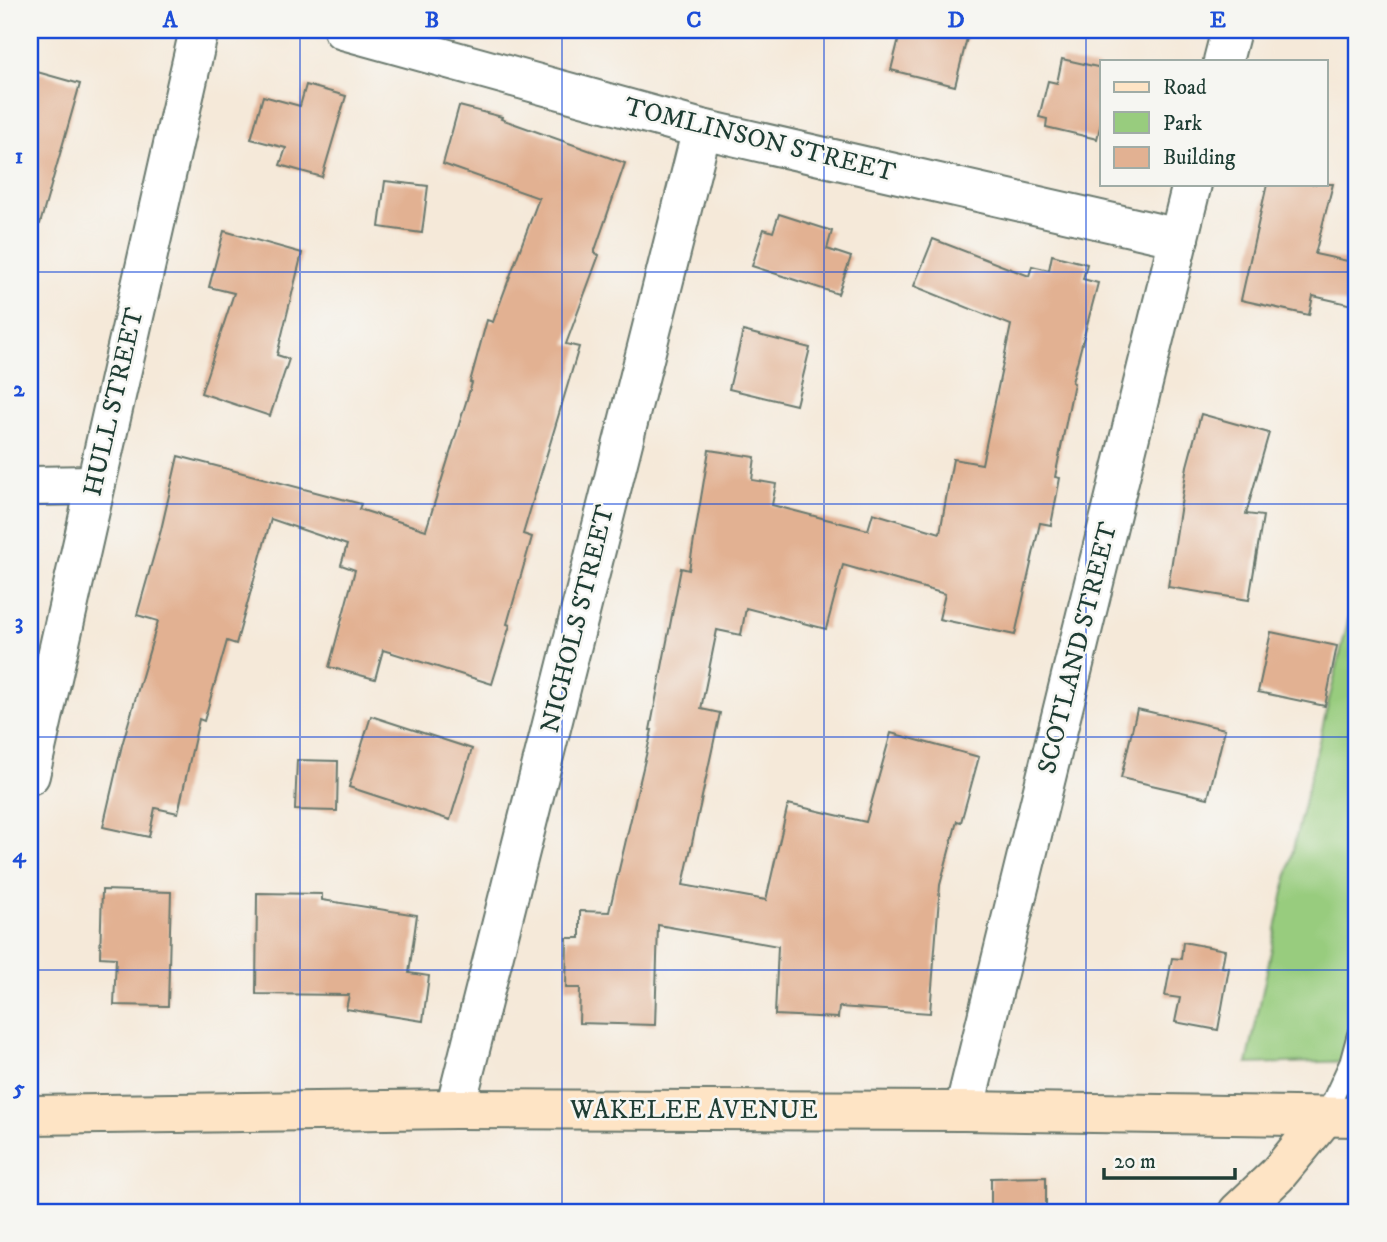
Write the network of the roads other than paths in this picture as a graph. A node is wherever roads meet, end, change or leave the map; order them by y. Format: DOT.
graph roads {
  1 [pos="199,30"];
  2 [pos="343,30"];
  3 [pos="1231,30"];
  4 [pos="1223,60"];
  5 [pos="702,129"];
  6 [pos="1192,186"];
  7 [pos="1179,238"];
  8 [pos="95,485"];
  9 [pos="30,486"];
  10 [pos="30,775"];
  11 [pos="1357,1037"];
  12 [pos="455,1109"];
  13 [pos="964,1111"];
  14 [pos="30,1115"];
  15 [pos="1340,1118"];
  16 [pos="1238,1212"];
  1 -- 8 [label="street, HULL STREET"];
  2 -- 5 [label="street, TOMLINSON STREET"];
  3 -- 4 [label="street"];
  5 -- 7 [label="street, TOMLINSON STREET"];
  5 -- 12 [label="street, NICHOLS STREET"];
  6 -- 7 [label="street, SCOTLAND STREET"];
  7 -- 13 [label="street, SCOTLAND STREET"];
  8 -- 9 [label="street"];
  8 -- 10 [label="street, HULL STREET"];
  11 -- 15 [label="lane"];
  12 -- 13 [label="main road, WAKELEE AVENUE"];
  12 -- 14 [label="main road, WAKELEE AVENUE"];
  13 -- 15 [label="main road, WAKELEE AVENUE"];
  15 -- 16 [label="main road"];
}
